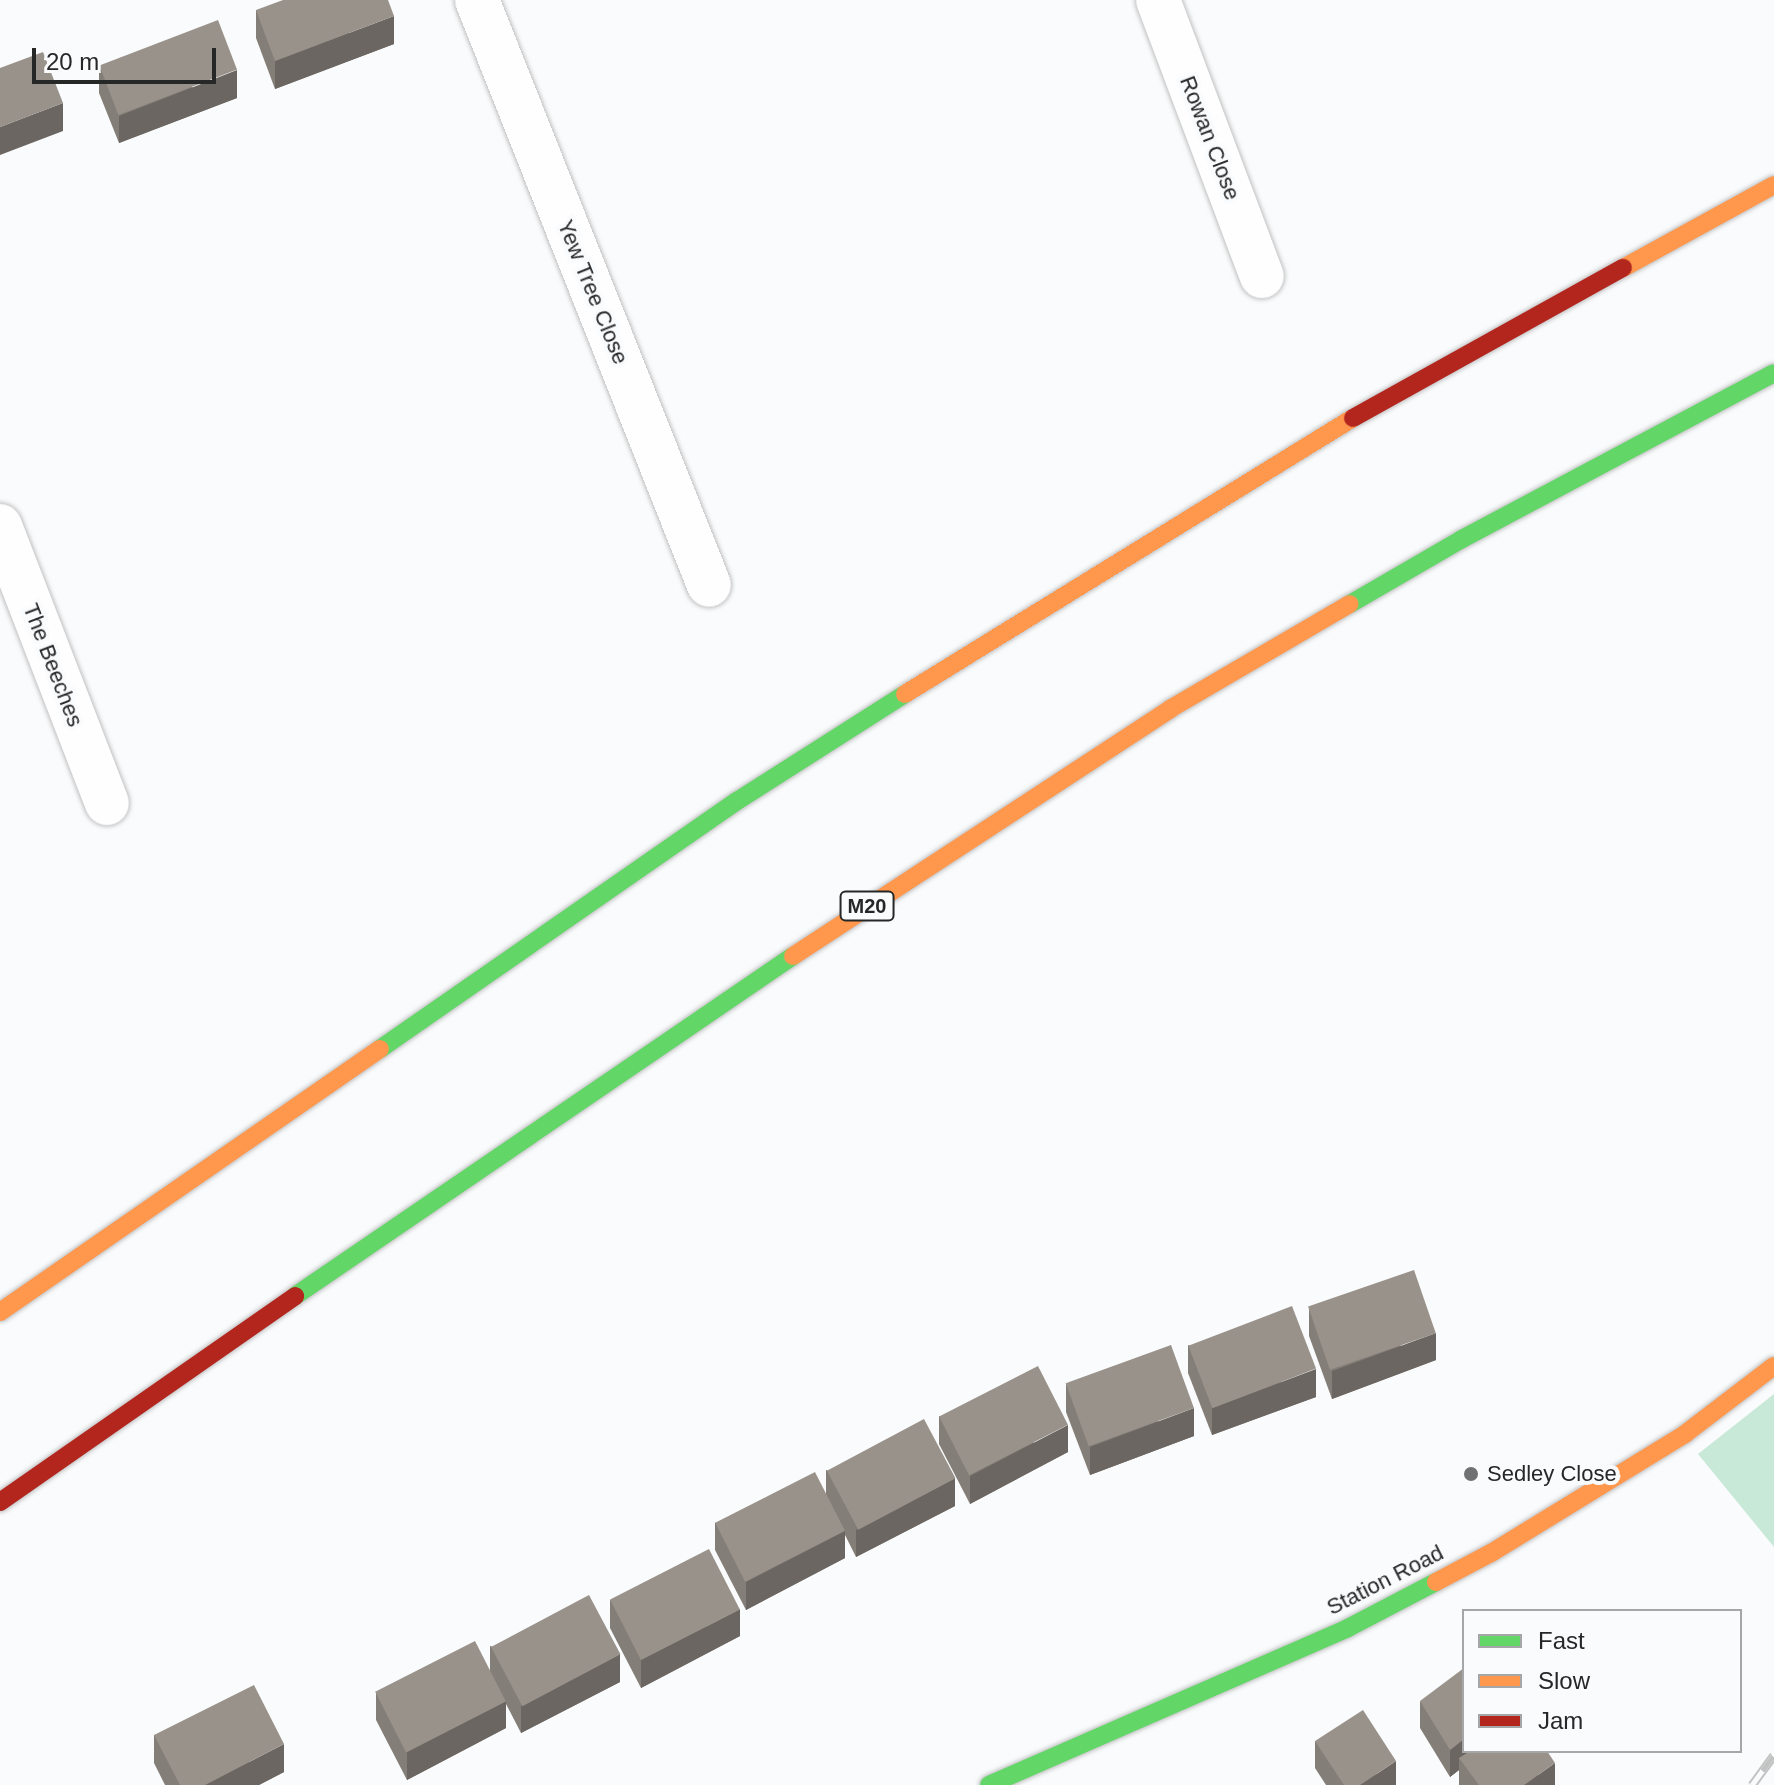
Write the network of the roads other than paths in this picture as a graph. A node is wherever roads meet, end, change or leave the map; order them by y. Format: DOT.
graph roads {
  1 [pos="477,0"];
  2 [pos="1158,0"];
  3 [pos="1774,185"];
  4 [pos="1262,276"];
  5 [pos="1774,373"];
  6 [pos="0,526"];
  7 [pos="709,585"];
  8 [pos="107,803"];
  9 [pos="0,1312"];
  10 [pos="1774,1366"];
  11 [pos="0,1502"];
  12 [pos="989,1785"];
  1 -- 7 [label="street, Yew Tree Close"];
  2 -- 4 [label="street, Rowan Close"];
  3 -- 9 [label="main road"];
  5 -- 11 [label="main road, M20"];
  6 -- 8 [label="street, The Beeches"];
  10 -- 12 [label="main road, Station Road"];
}
